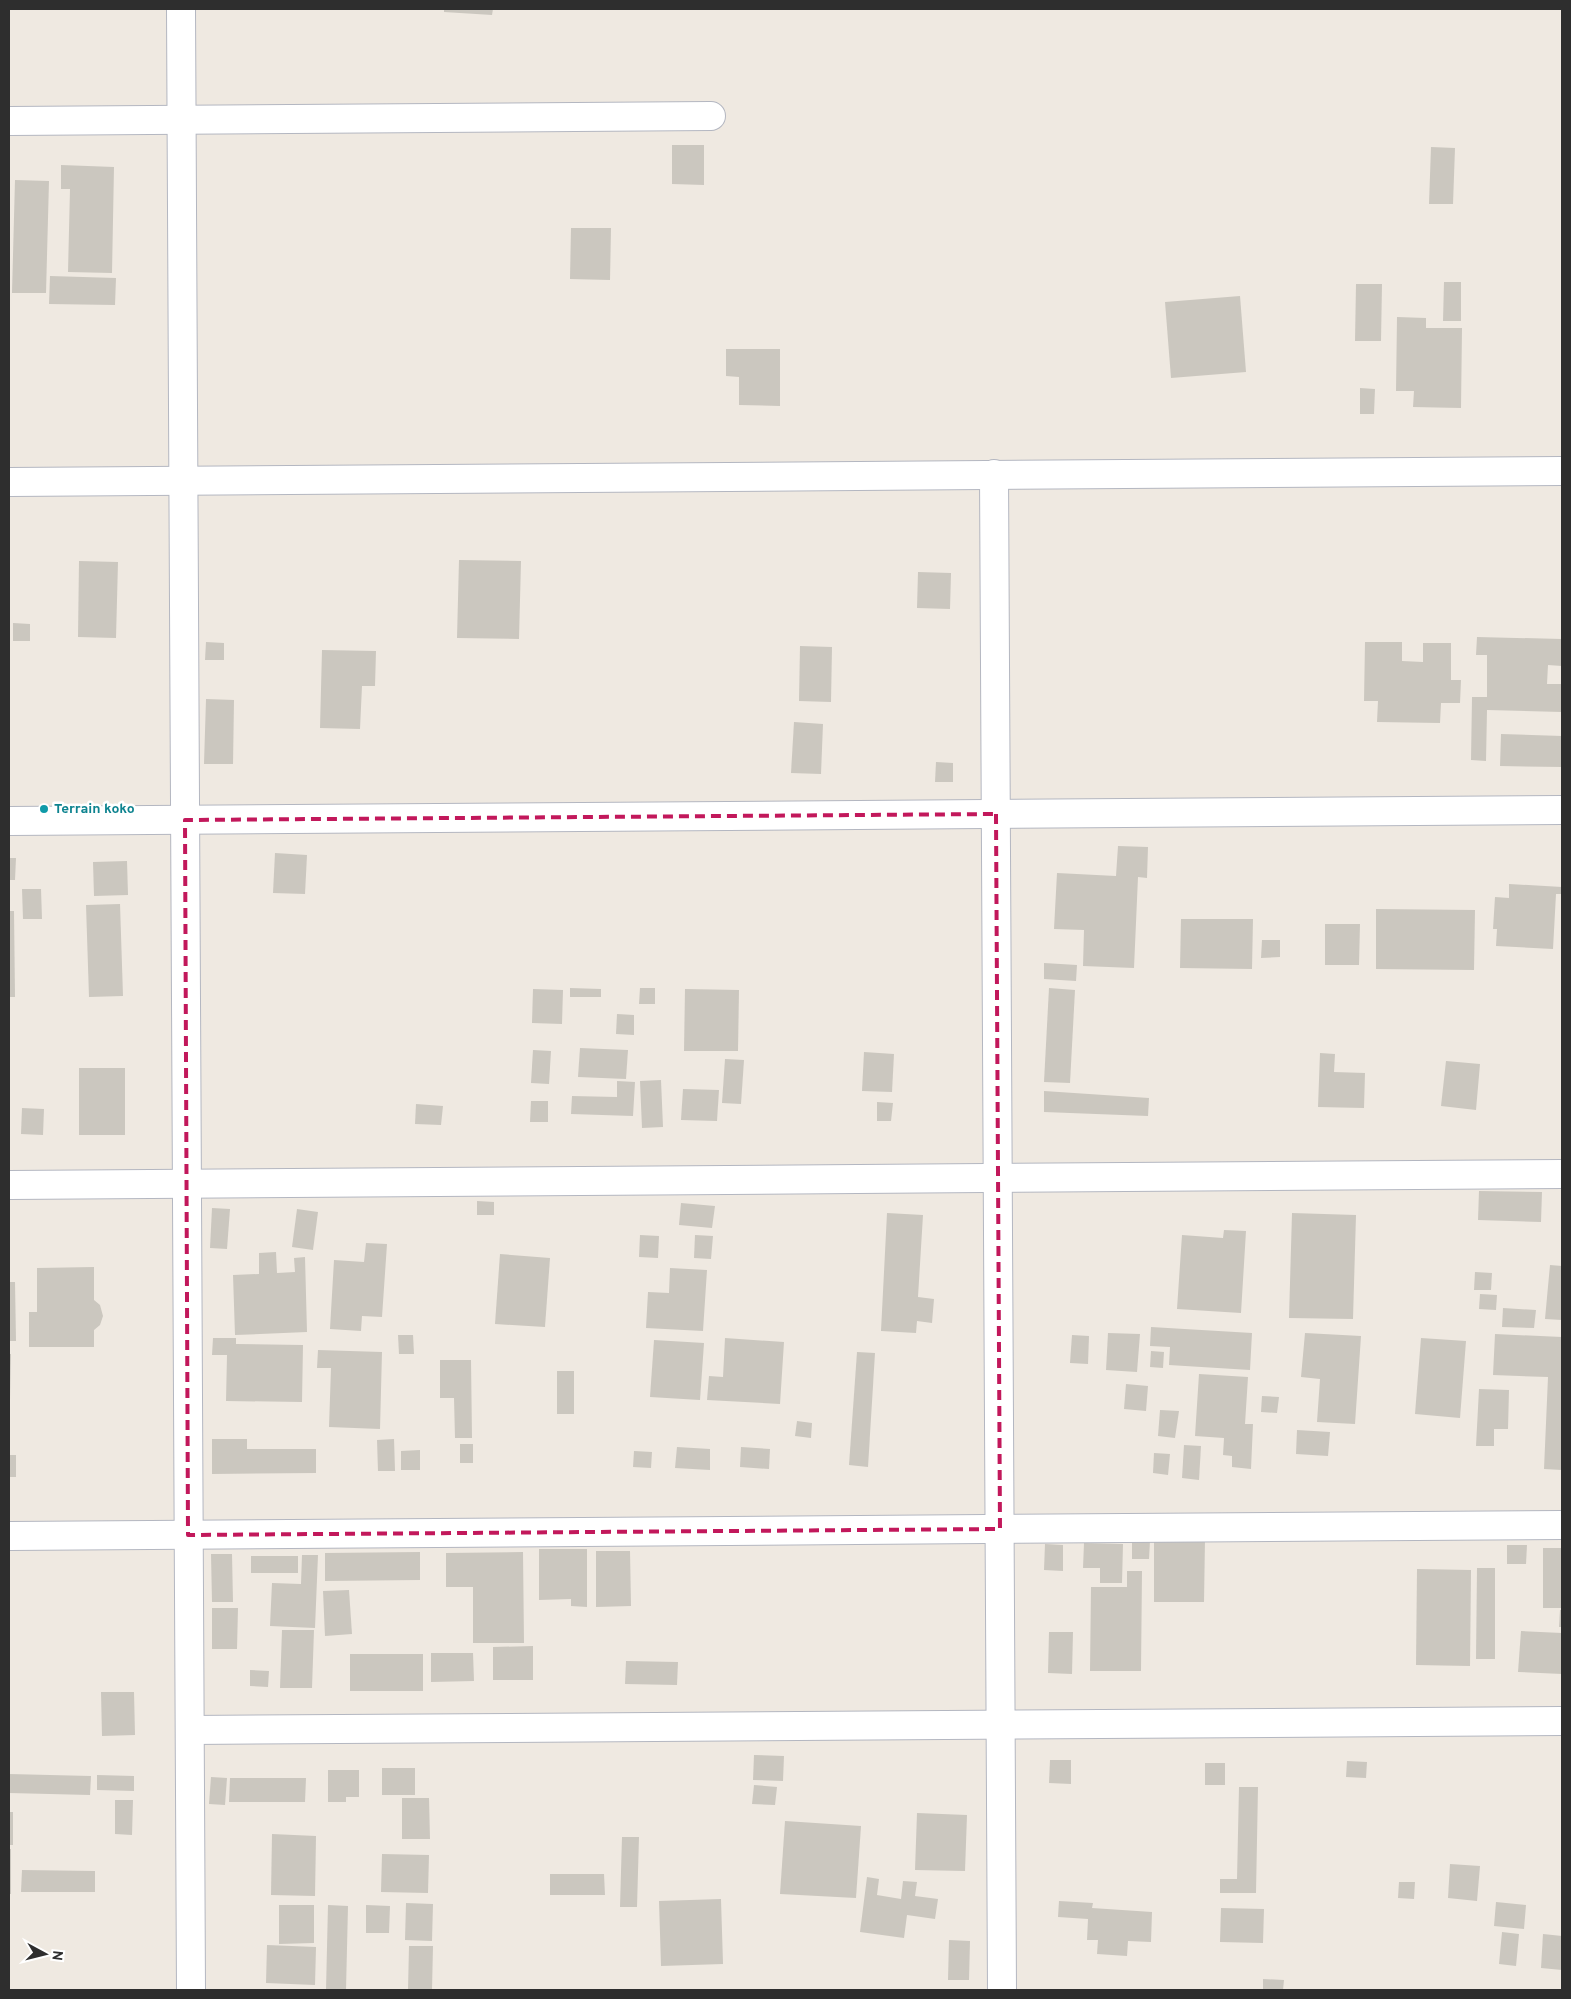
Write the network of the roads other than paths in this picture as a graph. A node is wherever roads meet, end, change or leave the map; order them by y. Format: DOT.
graph roads {
  1 [pos="181,9"];
  2 [pos="711,116"];
  3 [pos="181,120"];
  4 [pos="9,121"];
  5 [pos="1562,471"];
  6 [pos="994,474"];
  7 [pos="183,481"];
  8 [pos="9,482"];
  9 [pos="1562,810"];
  10 [pos="996,814"];
  11 [pos="185,820"];
  12 [pos="9,821"];
  13 [pos="1562,1174"];
  14 [pos="998,1177"];
  15 [pos="187,1184"];
  16 [pos="9,1185"];
  17 [pos="1562,1525"];
  18 [pos="1000,1528"];
  19 [pos="188,1535"];
  20 [pos="9,1536"];
  21 [pos="1562,1721"];
  22 [pos="1000,1724"];
  23 [pos="190,1730"];
  24 [pos="191,1990"];
  25 [pos="1002,1990"];
  1 -- 3 [label="street"];
  2 -- 3 [label="street"];
  3 -- 4 [label="street"];
  3 -- 7 [label="street"];
  5 -- 6 [label="street"];
  6 -- 7 [label="street"];
  6 -- 10 [label="street"];
  7 -- 8 [label="street"];
  7 -- 11 [label="street"];
  9 -- 10 [label="street"];
  10 -- 11 [label="street"];
  10 -- 14 [label="street"];
  11 -- 12 [label="street"];
  11 -- 15 [label="street"];
  13 -- 14 [label="street"];
  14 -- 15 [label="street"];
  14 -- 18 [label="street"];
  15 -- 16 [label="street"];
  15 -- 19 [label="street"];
  17 -- 18 [label="street"];
  18 -- 19 [label="street"];
  18 -- 22 [label="street"];
  19 -- 20 [label="street"];
  19 -- 23 [label="street"];
  21 -- 22 [label="street"];
  22 -- 23 [label="street"];
  22 -- 25 [label="street"];
  23 -- 24 [label="street"];
}
